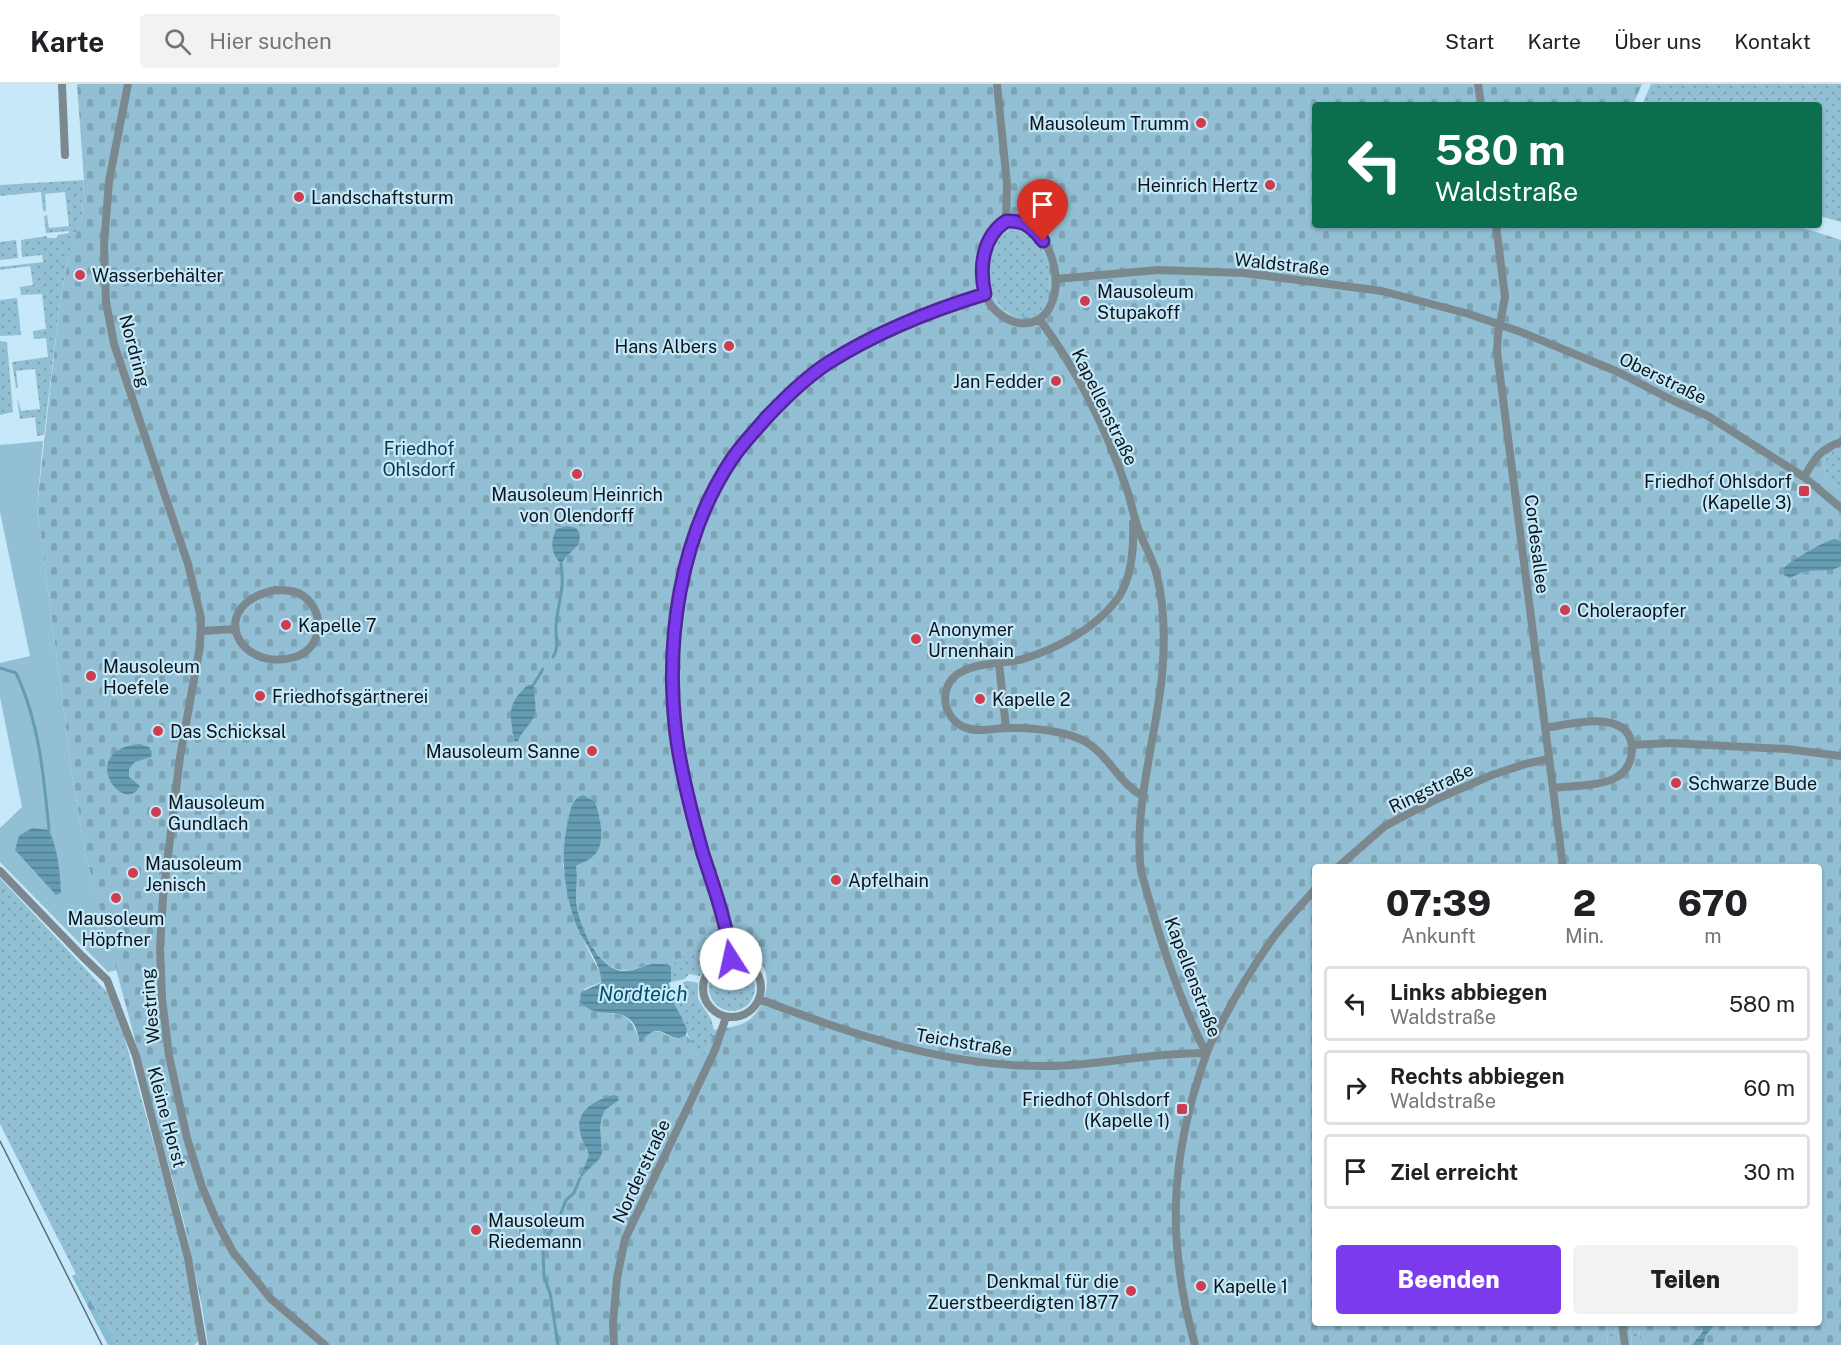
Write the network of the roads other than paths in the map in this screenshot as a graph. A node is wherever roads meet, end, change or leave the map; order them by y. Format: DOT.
graph roads {
  1 [pos="62,84"];
  2 [pos="128,84"];
  3 [pos="997,84"];
  4 [pos="1478,84"];
  5 [pos="1481,102"];
  6 [pos="65,155"];
  7 [pos="1006,221"];
  8 [pos="1496,228"];
  9 [pos="1056,279"];
  10 [pos="985,294"];
  11 [pos="1040,320"];
  12 [pos="1500,324"];
  13 [pos="1841,442"];
  14 [pos="1804,477"];
  15 [pos="1841,508"];
  16 [pos="1133,513"];
  17 [pos="201,618"];
  18 [pos="235,629"];
  19 [pos="201,632"];
  20 [pos="999,664"];
  21 [pos="1006,728"];
  22 [pos="1545,728"];
  23 [pos="1632,745"];
  24 [pos="1841,756"];
  25 [pos="1549,759"];
  26 [pos="1553,788"];
  27 [pos="1144,796"];
  28 [pos="1341,864"];
  29 [pos="1563,864"];
  30 [pos="0,871"];
  31 [pos="1312,893"];
  32 [pos="731,959"];
  33 [pos="759,999"];
  34 [pos="726,1017"];
  35 [pos="1206,1053"];
  36 [pos="1622,1326"];
  37 [pos="203,1345"];
  38 [pos="325,1345"];
  39 [pos="614,1345"];
  40 [pos="1195,1345"];
  41 [pos="1625,1345"];
  1 -- 6 [label="street"];
  2 -- 17 [label="street, Nordring"];
  3 -- 7 [label="street"];
  4 -- 5 [label="street"];
  7 -- 9 [label="street"];
  7 -- 10 [label="street"];
  8 -- 12 [label="street, Cordesallee"];
  9 -- 11 [label="street"];
  9 -- 12 [label="street, Waldstraße"];
  10 -- 11 [label="street"];
  10 -- 32 [label="street"];
  11 -- 16 [label="street, Kapellenstraße"];
  12 -- 14 [label="street, Oberstraße"];
  12 -- 22 [label="street, Cordesallee"];
  13 -- 14 [label="street"];
  14 -- 15 [label="street, Oberstraße"];
  16 -- 20 [label="street, Kapellenstraße"];
  16 -- 27 [label="street, Kapellenstraße"];
  17 -- 19 [label="street, Westring"];
  18 -- 18 [label="street"];
  18 -- 19 [label="street"];
  19 -- 38 [label="street, Westring"];
  20 -- 21 [label="street"];
  20 -- 21 [label="street, Kapellenstraße"];
  21 -- 27 [label="street, Kapellenstraße"];
  22 -- 23 [label="street"];
  22 -- 25 [label="street, Cordesallee"];
  23 -- 24 [label="street"];
  23 -- 26 [label="street"];
  25 -- 26 [label="street, Cordesallee"];
  25 -- 28 [label="street, Ringstraße"];
  26 -- 29 [label="street, Cordesallee"];
  27 -- 35 [label="street, Kapellenstraße"];
  30 -- 37 [label="street, Kleine Horst"];
  31 -- 35 [label="street"];
  32 -- 33 [label="street"];
  32 -- 34 [label="street"];
  33 -- 34 [label="street"];
  33 -- 35 [label="street, Teichstraße"];
  34 -- 39 [label="street, Norderstraße"];
  35 -- 40 [label="street, Kapellenstraße"];
  36 -- 41 [label="street"];
}
